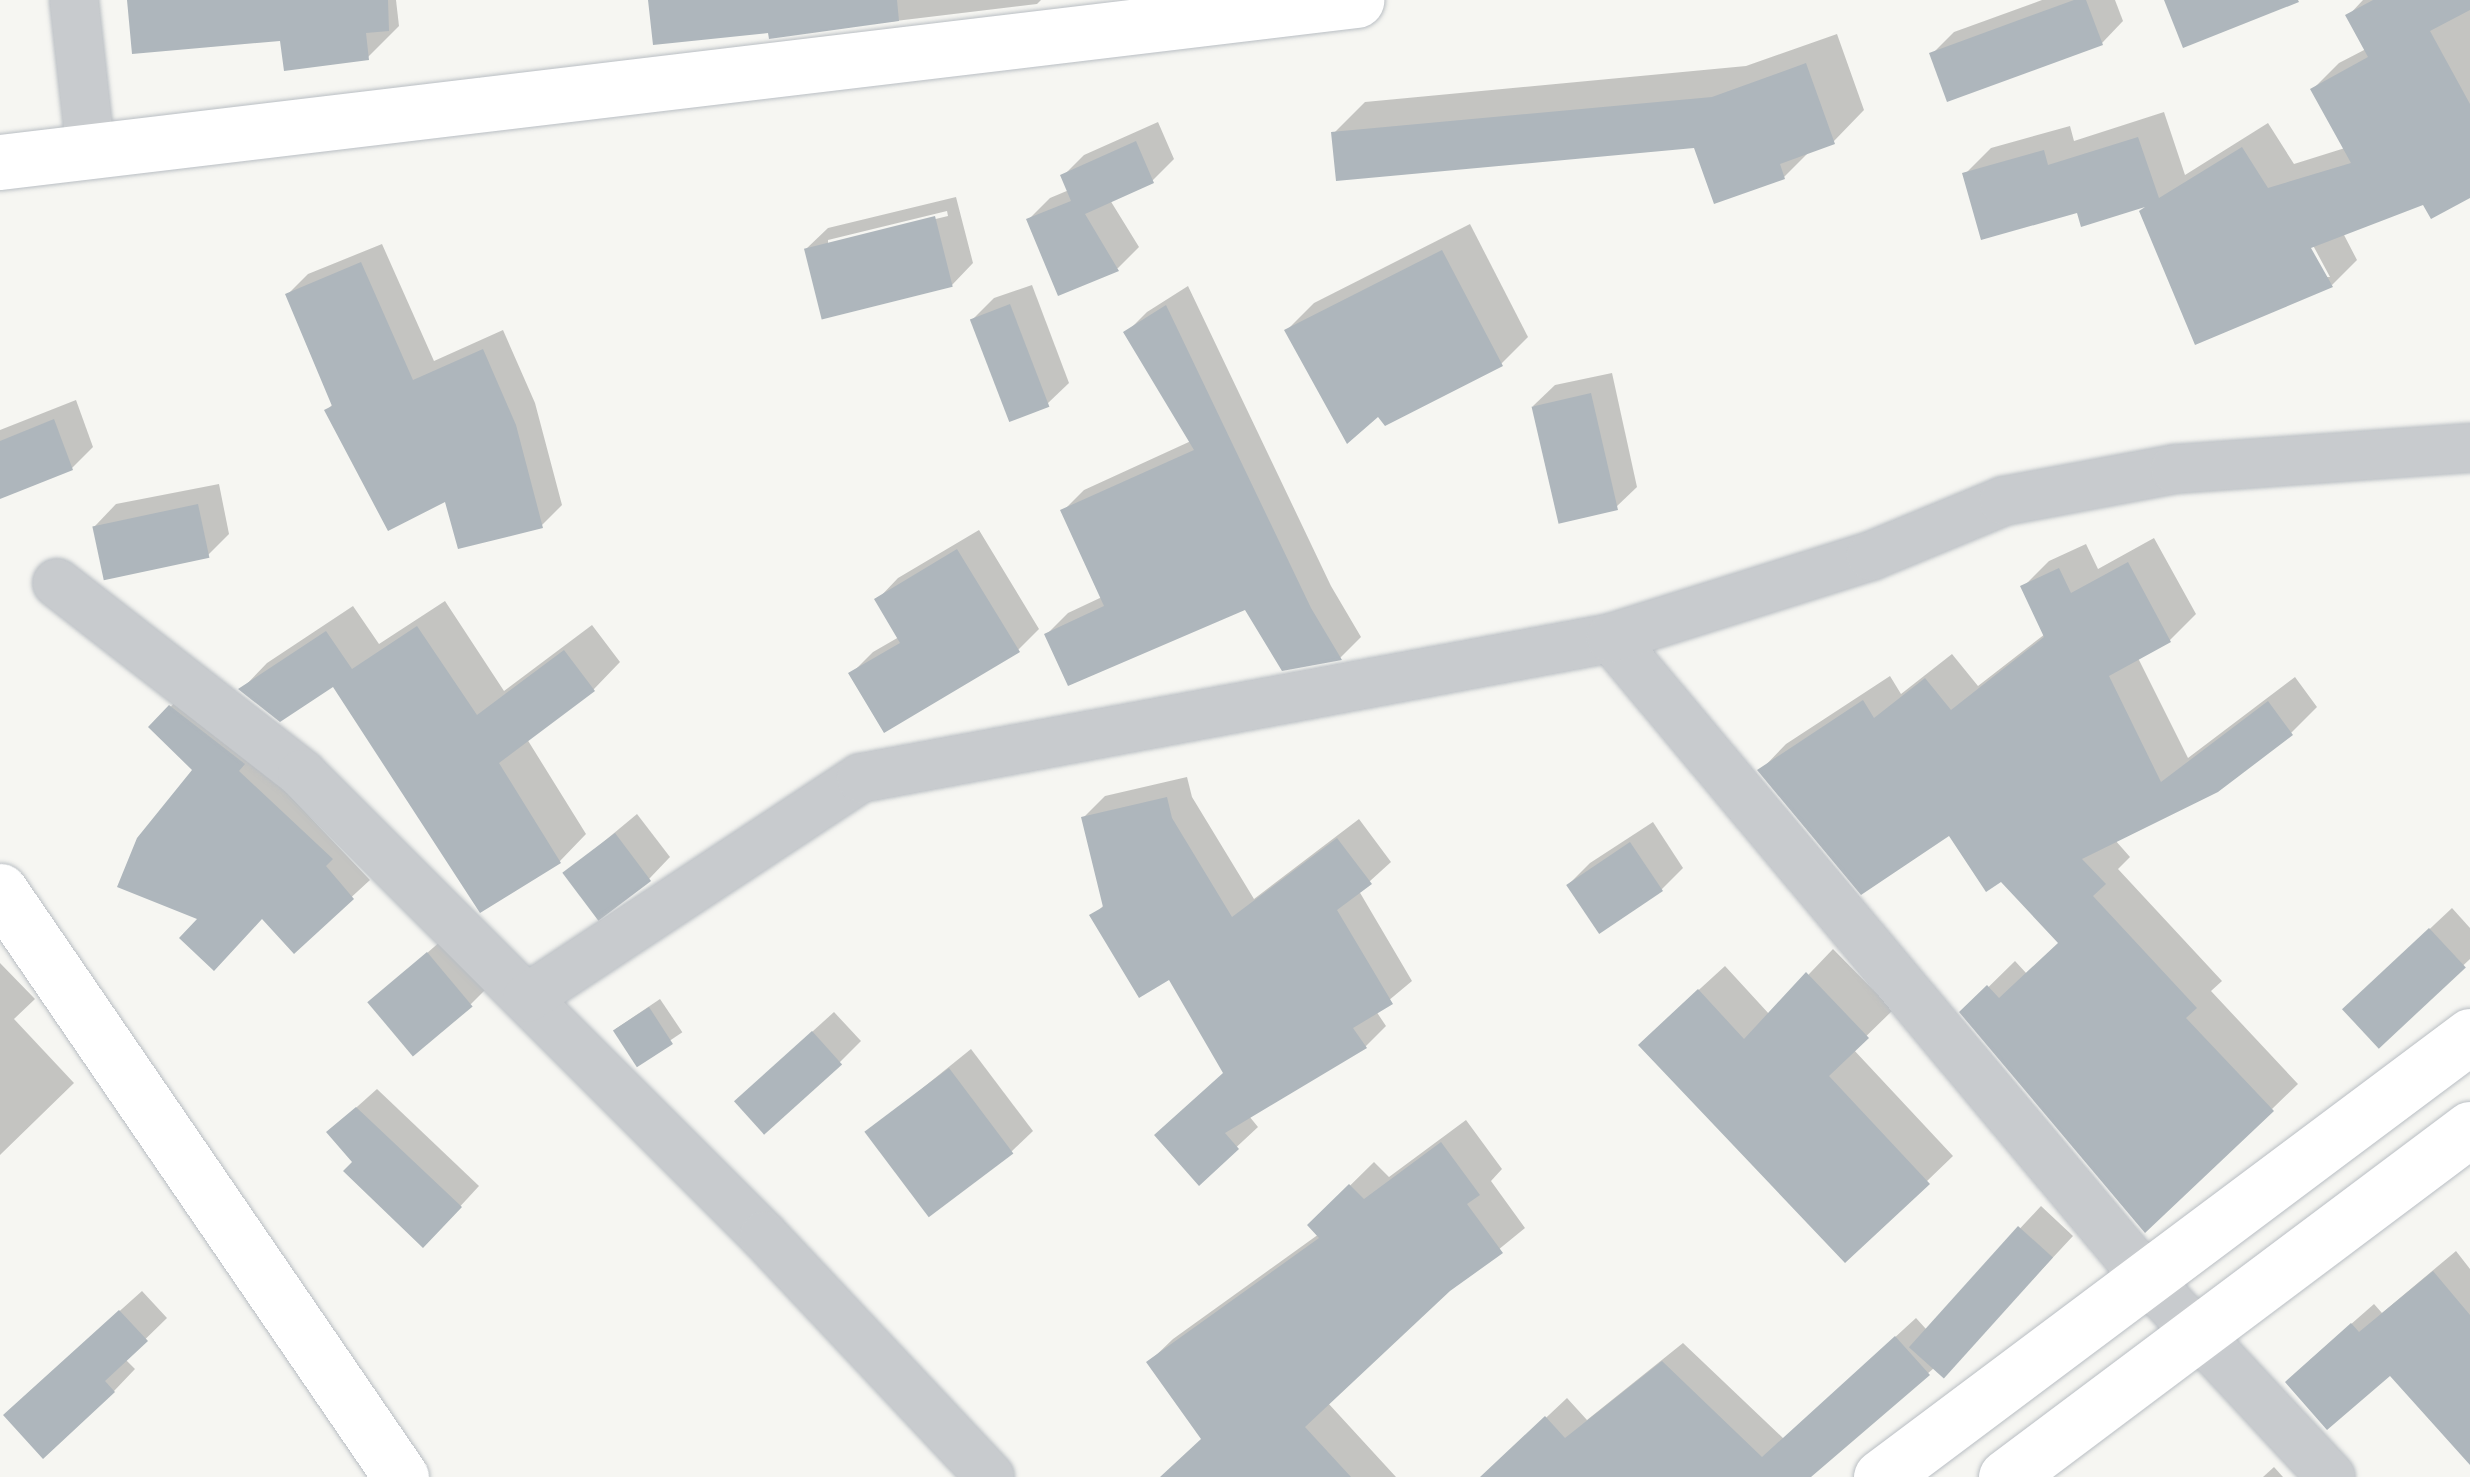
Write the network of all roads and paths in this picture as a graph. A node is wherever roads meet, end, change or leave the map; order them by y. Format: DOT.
graph roads {
  1 [pos="74,0"];
  2 [pos="1356,0"];
  3 [pos="92,153"];
  4 [pos="0,162"];
  5 [pos="2470,448"];
  6 [pos="57,582"];
  7 [pos="1611,638"];
  8 [pos="8,916"];
  9 [pos="527,998"];
  10 [pos="2470,1036"];
  11 [pos="2470,1128"];
  12 [pos="2147,1279"];
  13 [pos="2198,1333"];
  14 [pos="401,1477"];
  15 [pos="990,1477"];
  16 [pos="1881,1477"];
  17 [pos="2006,1477"];
  18 [pos="2330,1477"];
  1 -- 3 [label="street"];
  2 -- 3 [label="main road"];
  3 -- 4 [label="main road"];
  5 -- 7 [label="street"];
  6 -- 9 [label="street"];
  7 -- 9 [label="street"];
  7 -- 12 [label="street"];
  8 -- 14 [label="main road"];
  9 -- 15 [label="street"];
  10 -- 12 [label="main road"];
  11 -- 13 [label="main road"];
  12 -- 13 [label="street"];
  12 -- 16 [label="main road"];
  13 -- 17 [label="main road"];
  13 -- 18 [label="street"];
}
